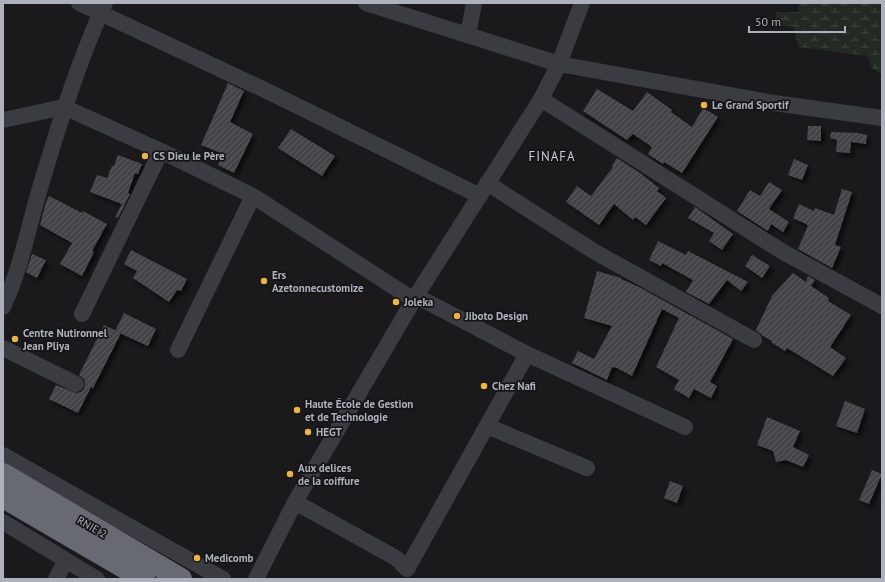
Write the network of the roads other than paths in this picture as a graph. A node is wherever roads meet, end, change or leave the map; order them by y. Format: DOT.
graph roads {
  1 [pos="79,3"];
  2 [pos="366,3"];
  3 [pos="474,3"];
  4 [pos="582,3"];
  5 [pos="103,8"];
  6 [pos="468,34"];
  7 [pos="559,64"];
  8 [pos="541,99"];
  9 [pos="64,107"];
  10 [pos="882,118"];
  11 [pos="3,120"];
  12 [pos="161,150"];
  13 [pos="484,190"];
  14 [pos="253,196"];
  15 [pos="7,285"];
  16 [pos="415,298"];
  17 [pos="882,306"];
  18 [pos="3,307"];
  19 [pos="82,314"];
  20 [pos="754,340"];
  21 [pos="3,348"];
  22 [pos="178,350"];
  23 [pos="527,354"];
  24 [pos="76,384"];
  25 [pos="487,426"];
  26 [pos="685,427"];
  27 [pos="3,455"];
  28 [pos="587,468"];
  29 [pos="3,474"];
  30 [pos="3,498"];
  31 [pos="295,502"];
  32 [pos="3,522"];
  33 [pos="66,560"];
  34 [pos="56,579"];
  35 [pos="97,579"];
  36 [pos="144,579"];
  37 [pos="181,579"];
  38 [pos="223,579"];
  39 [pos="256,579"];
  1 -- 5 [label="street"];
  2 -- 6 [label="street"];
  3 -- 6 [label="street"];
  4 -- 7 [label="street"];
  5 -- 9 [label="street"];
  5 -- 13 [label="street"];
  6 -- 7 [label="street"];
  7 -- 8 [label="street"];
  7 -- 10 [label="street"];
  8 -- 13 [label="street"];
  8 -- 17 [label="street"];
  9 -- 11 [label="street"];
  9 -- 12 [label="street"];
  9 -- 15 [label="street"];
  12 -- 14 [label="street"];
  12 -- 19 [label="street"];
  13 -- 16 [label="street"];
  13 -- 20 [label="street"];
  14 -- 16 [label="street"];
  14 -- 22 [label="street"];
  15 -- 18 [label="street"];
  16 -- 23 [label="street"];
  16 -- 31 [label="street"];
  21 -- 24 [label="street"];
  23 -- 25 [label="street"];
  23 -- 26 [label="street"];
  25 -- 28 [label="street"];
  25 -- 31 [label="street"];
  27 -- 38 [label="street"];
  29 -- 37 [label="highway, RNIE 2 / RNIE 2"];
  30 -- 36 [label="highway, RNIE 2 / RNIE 2"];
  31 -- 39 [label="street"];
  32 -- 33 [label="street"];
  33 -- 34 [label="street"];
  33 -- 35 [label="street"];
}
